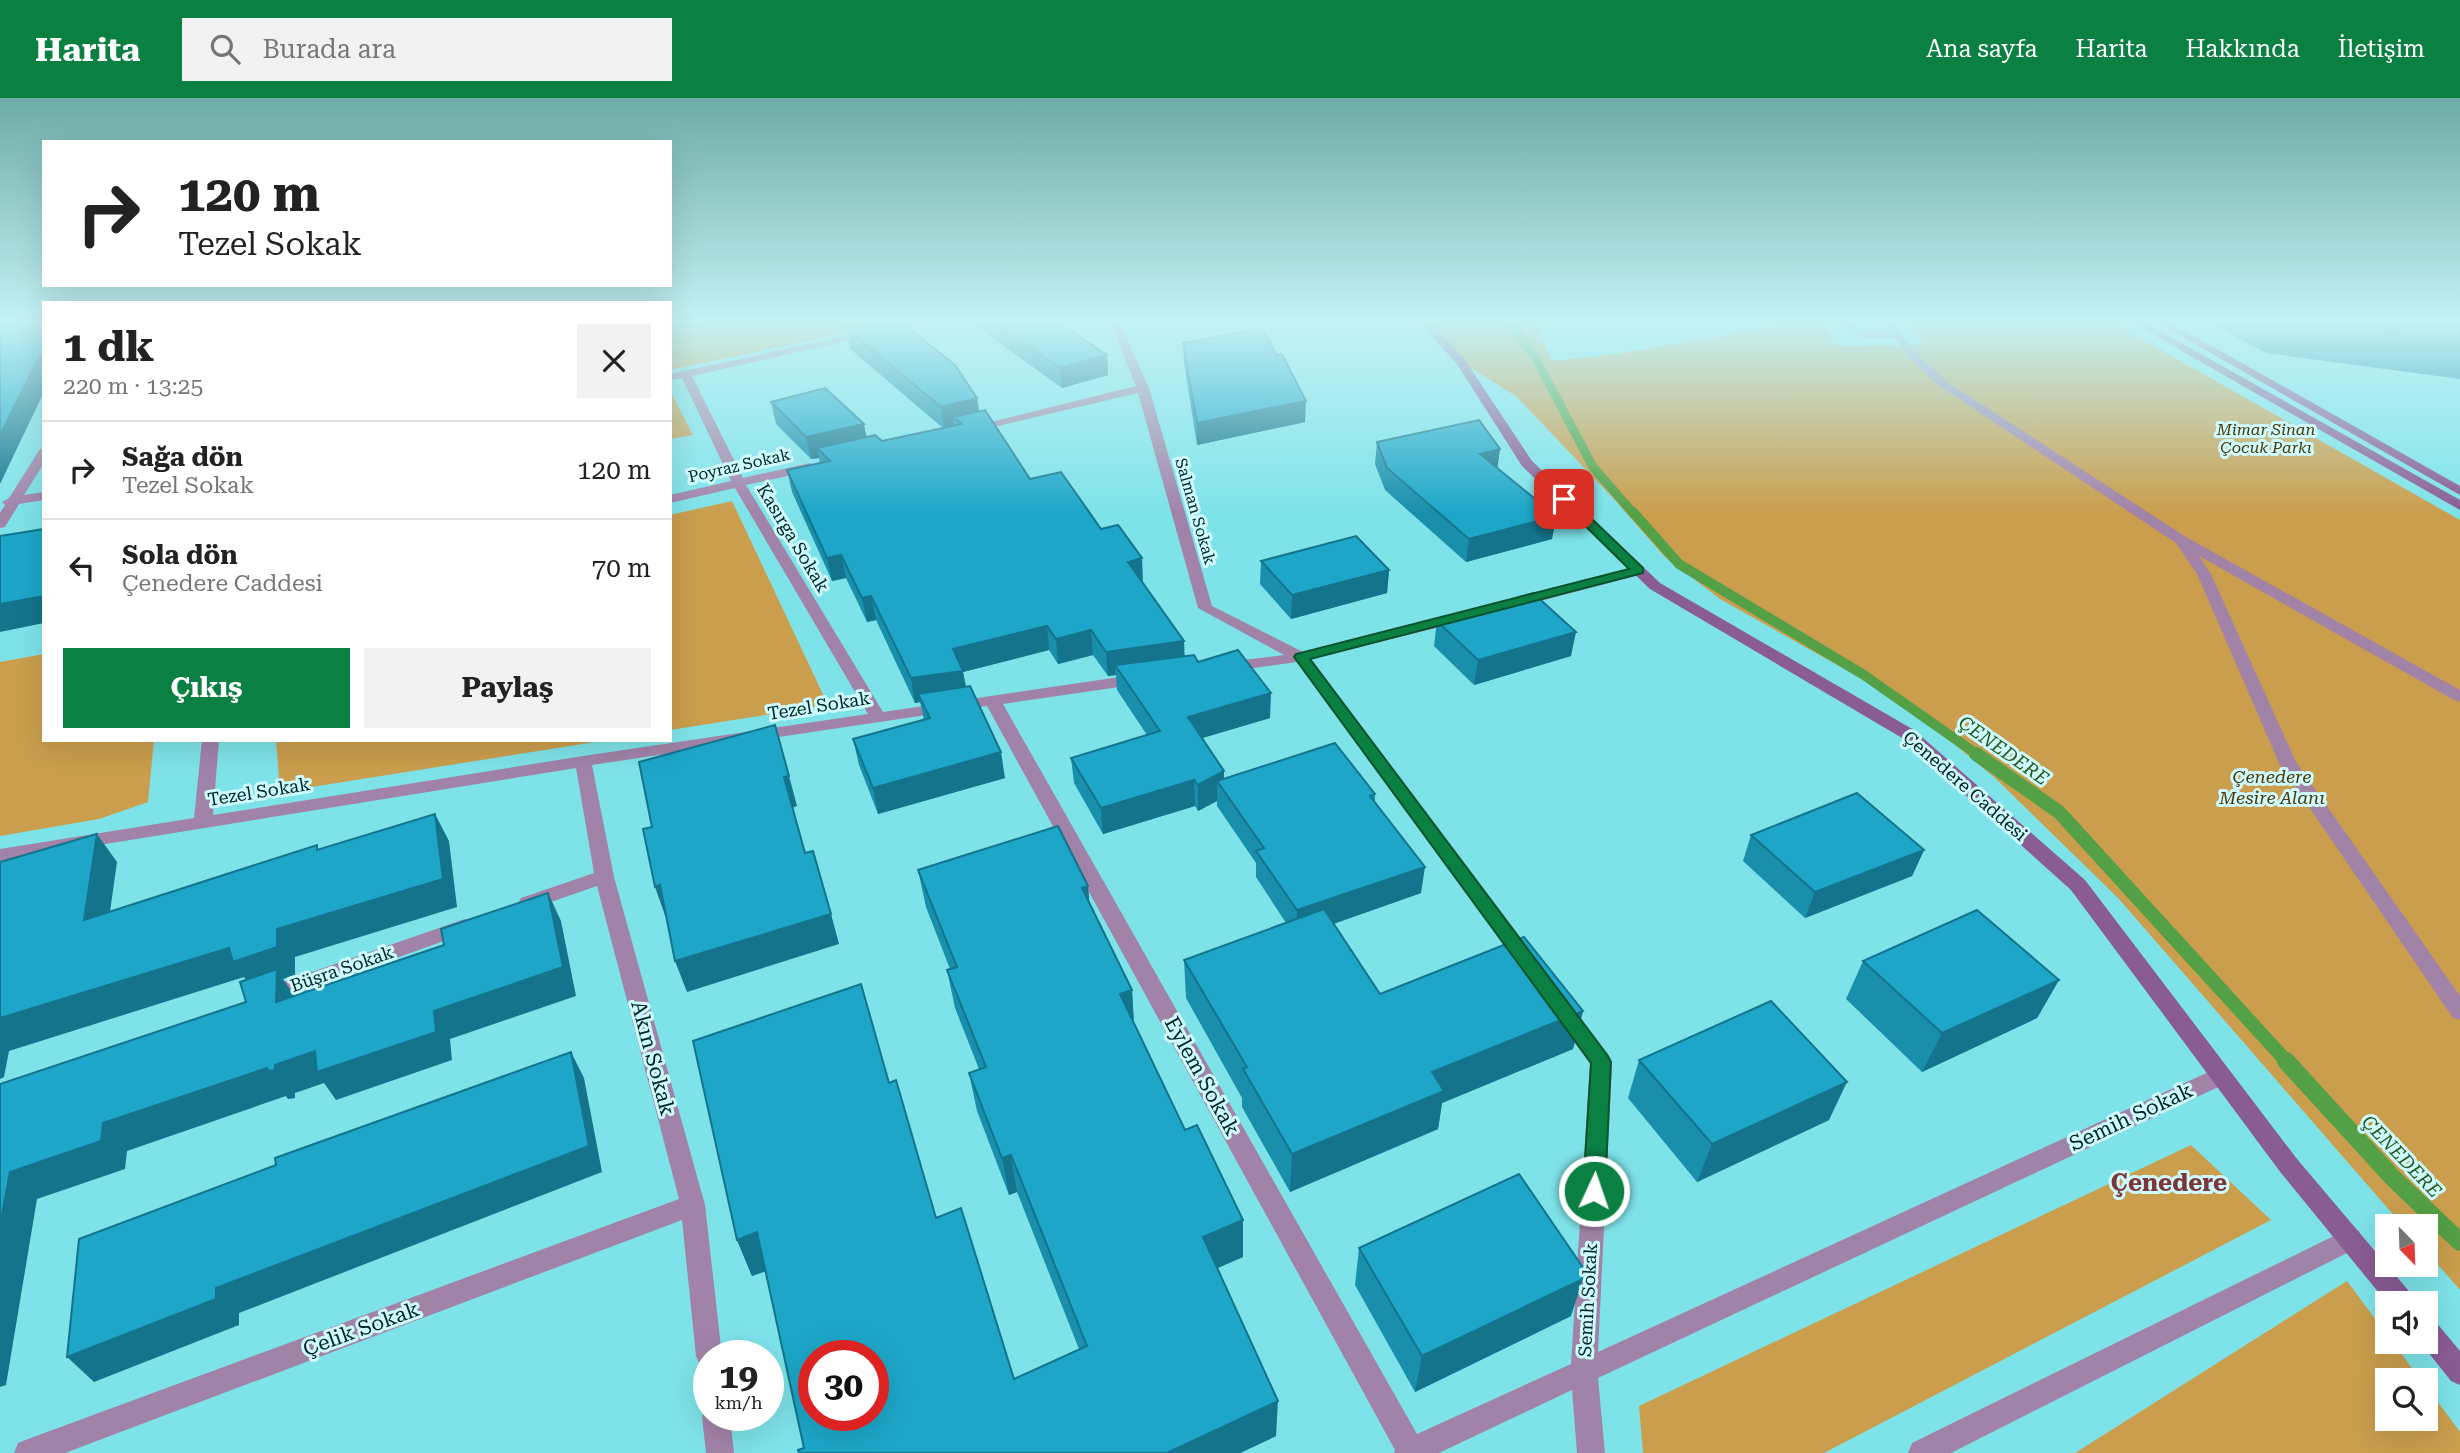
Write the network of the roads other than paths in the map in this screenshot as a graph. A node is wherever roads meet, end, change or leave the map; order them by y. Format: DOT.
graph roads {
  1 [pos="692,386"];
  2 [pos="1477,386"];
  3 [pos="1947,386"];
  4 [pos="2253,386"];
  5 [pos="2269,386"];
  6 [pos="1143,388"];
  7 [pos="955,433"];
  8 [pos="42,456"];
  9 [pos="820,465"];
  10 [pos="739,484"];
  11 [pos="42,496"];
  12 [pos="672,499"];
  13 [pos="2457,499"];
  14 [pos="16,501"];
  15 [pos="0,503"];
  16 [pos="0,524"];
  17 [pos="2181,540"];
  18 [pos="1638,571"];
  19 [pos="1503,606"];
  20 [pos="1476,613"];
  21 [pos="1301,657"];
  22 [pos="1205,670"];
  23 [pos="1164,676"];
  24 [pos="2460,698"];
  25 [pos="992,700"];
  26 [pos="877,716"];
  27 [pos="211,742"];
  28 [pos="583,761"];
  29 [pos="202,821"];
  30 [pos="0,855"];
  31 [pos="604,877"];
  32 [pos="512,909"];
  33 [pos="486,918"];
  34 [pos="1536,974"];
  35 [pos="1553,996"];
  36 [pos="249,1002"];
  37 [pos="2460,1013"];
  38 [pos="2221,1076"];
  39 [pos="693,1205"];
  40 [pos="2350,1239"];
  41 [pos="2393,1291"];
  42 [pos="707,1340"];
  43 [pos="2438,1344"];
  44 [pos="1584,1371"];
  45 [pos="2460,1371"];
  46 [pos="718,1431"];
  47 [pos="1410,1452"];
  48 [pos="29,1453"];
  49 [pos="720,1453"];
  50 [pos="1591,1453"];
  51 [pos="1922,1453"];
  1 -- 10 [label="street, Kasırga Sokak"];
  2 -- 18 [label="street, Çenedere Caddesi"];
  3 -- 17 [label="street"];
  4 -- 13 [label="street"];
  5 -- 13 [label="street"];
  6 -- 7 [label="street"];
  6 -- 21 [label="street, Salman Sokak"];
  8 -- 14 [label="street"];
  9 -- 10 [label="street, Poyraz Sokak"];
  10 -- 12 [label="street, Poyraz Sokak"];
  10 -- 26 [label="street, Kasırga Sokak"];
  11 -- 14 [label="street"];
  14 -- 15 [label="street"];
  14 -- 16 [label="street"];
  17 -- 24 [label="street"];
  17 -- 37 [label="street"];
  18 -- 19 [label="street"];
  18 -- 38 [label="street, Çenedere Caddesi"];
  20 -- 21 [label="street"];
  21 -- 22 [label="street"];
  21 -- 34 [label="street"];
  23 -- 25 [label="street, Tezel Sokak"];
  25 -- 26 [label="street, Tezel Sokak"];
  25 -- 47 [label="street, Eylem Sokak"];
  26 -- 28 [label="street, Tezel Sokak"];
  27 -- 29 [label="street"];
  28 -- 29 [label="street, Tezel Sokak"];
  28 -- 31 [label="street, Akın Sokak"];
  29 -- 30 [label="street, Tezel Sokak"];
  31 -- 32 [label="street"];
  31 -- 39 [label="street, Akın Sokak"];
  33 -- 36 [label="street, Büşra Sokak"];
  35 -- 44 [label="street, Semih Sokak"];
  38 -- 40 [label="street, Çenedere Caddesi"];
  38 -- 44 [label="street, Semih Sokak"];
  39 -- 42 [label="street, Akın Sokak"];
  39 -- 48 [label="street, Çelik Sokak"];
  40 -- 41 [label="street, Çenedere Caddesi"];
  40 -- 51 [label="street"];
  43 -- 45 [label="street"];
  44 -- 47 [label="street, Semih Sokak"];
  44 -- 50 [label="street, Semih Sokak"];
  46 -- 49 [label="street"];
}
